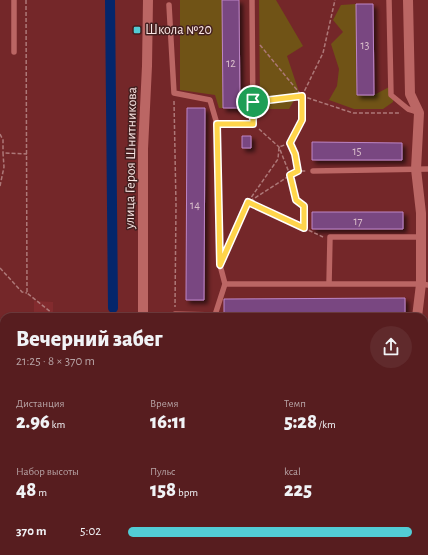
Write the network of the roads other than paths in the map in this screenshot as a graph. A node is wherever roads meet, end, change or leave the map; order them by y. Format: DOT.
graph roads {
  1 [pos="14,0"];
  2 [pos="148,0"];
  3 [pos="252,0"];
  4 [pos="389,0"];
  5 [pos="408,0"];
  6 [pos="169,5"];
  7 [pos="14,52"];
  8 [pos="423,112"];
  9 [pos="217,124"];
  10 [pos="416,169"];
  11 [pos="428,169"];
  12 [pos="313,171"];
  13 [pos="425,214"];
  14 [pos="421,237"];
  15 [pos="225,284"];
  16 [pos="329,284"];
  17 [pos="424,284"];
  18 [pos="143,313"];
  19 [pos="216,313"];
  20 [pos="418,313"];
  1 -- 7 [label="lane"];
  2 -- 18 [label="street, улица Героя Шнитникова"];
  3 -- 9 [label="lane"];
  4 -- 8 [label="lane"];
  5 -- 8 [label="street"];
  6 -- 9 [label="lane"];
  8 -- 10 [label="street"];
  9 -- 15 [label="lane"];
  10 -- 11 [label="lane"];
  10 -- 12 [label="lane"];
  10 -- 13 [label="street"];
  13 -- 14 [label="street"];
  14 -- 16 [label="lane"];
  14 -- 17 [label="street"];
  15 -- 16 [label="lane"];
  15 -- 19 [label="lane"];
  16 -- 17 [label="lane"];
  17 -- 20 [label="street"];
}
